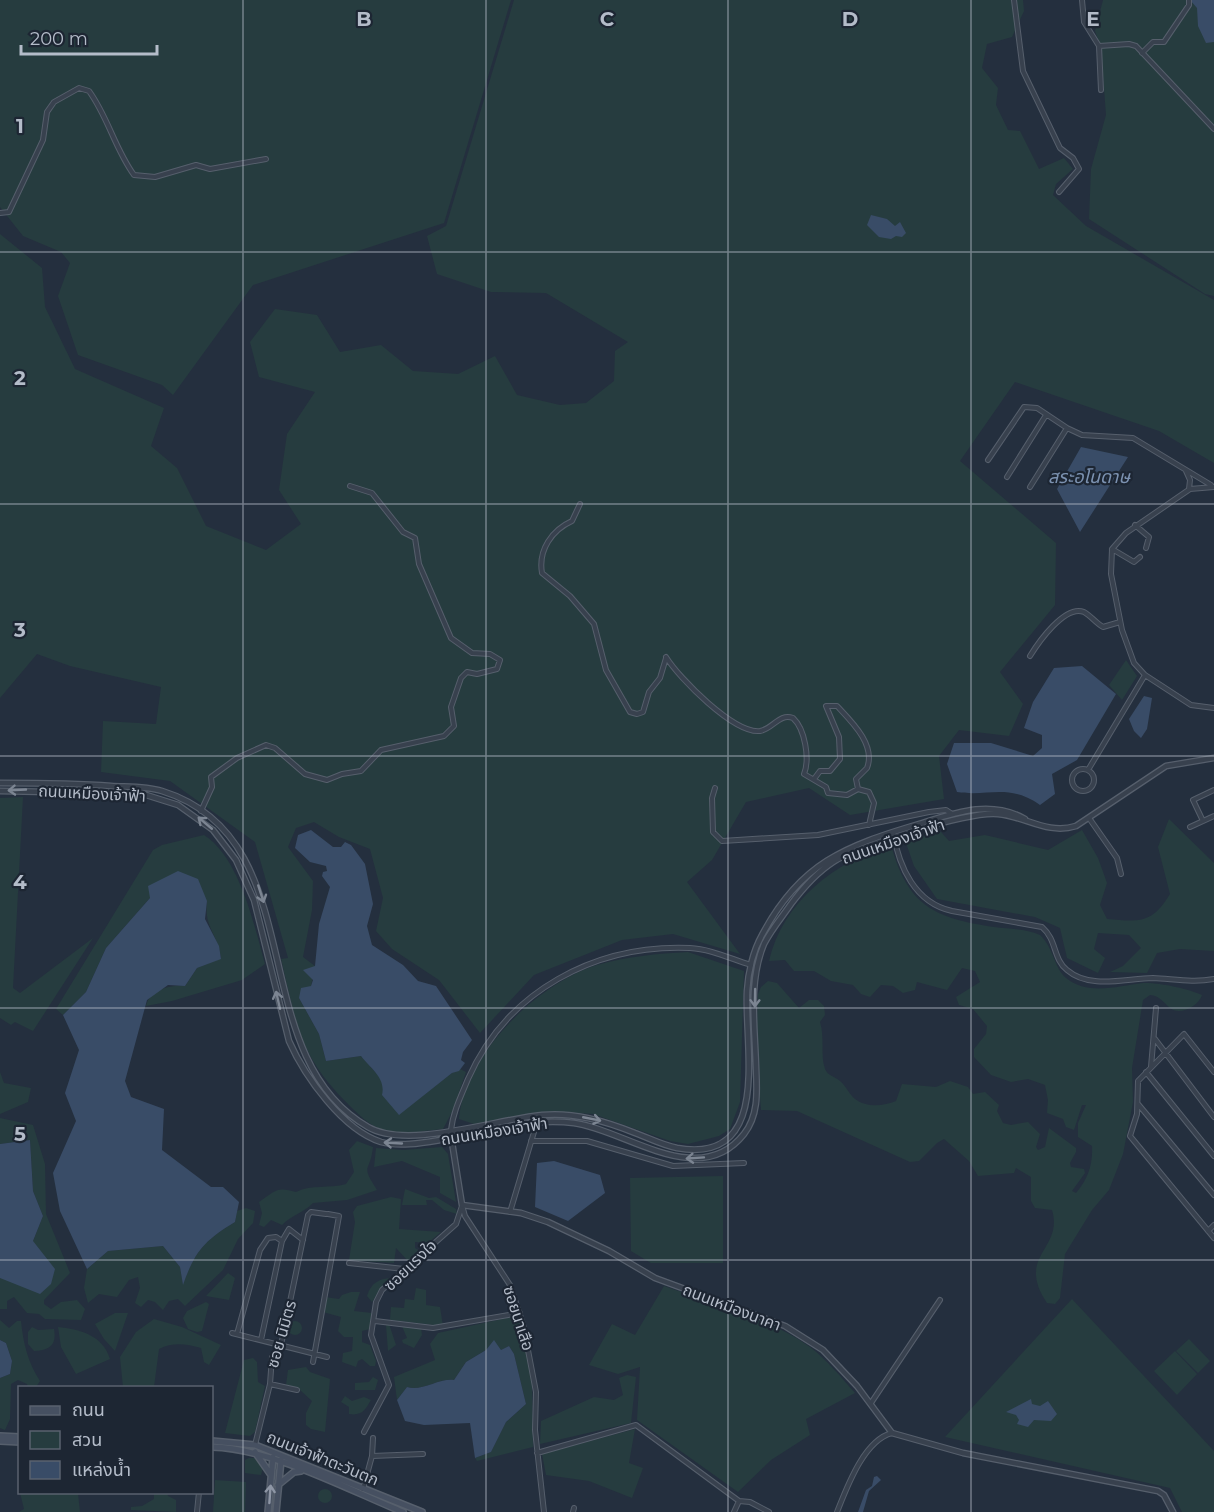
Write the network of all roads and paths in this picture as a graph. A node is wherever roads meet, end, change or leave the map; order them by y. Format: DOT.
graph roads {
  1 [pos="1014,0"];
  2 [pos="1082,0"];
  3 [pos="1188,0"];
  4 [pos="1099,46"];
  5 [pos="1142,53"];
  6 [pos="1101,90"];
  7 [pos="1214,129"];
  8 [pos="266,159"];
  9 [pos="1059,192"];
  10 [pos="0,213"];
  11 [pos="1046,415"];
  12 [pos="1067,428"];
  13 [pos="988,460"];
  14 [pos="1185,470"];
  15 [pos="1007,477"];
  16 [pos="350,486"];
  17 [pos="1213,486"];
  18 [pos="1030,487"];
  19 [pos="1189,490"];
  20 [pos="580,504"];
  21 [pos="1135,525"];
  22 [pos="1146,548"];
  23 [pos="1112,549"];
  24 [pos="1140,557"];
  25 [pos="1120,622"];
  26 [pos="1030,656"];
  27 [pos="1145,675"];
  28 [pos="1214,708"];
  29 [pos="1214,758"];
  30 [pos="1088,770"];
  31 [pos="814,779"];
  32 [pos="0,783"];
  33 [pos="129,787"];
  34 [pos="139,788"];
  35 [pos="715,788"];
  36 [pos="858,789"];
  37 [pos="1214,790"];
  38 [pos="0,791"];
  39 [pos="128,794"];
  40 [pos="139,794"];
  41 [pos="201,811"];
  42 [pos="952,814"];
  43 [pos="1214,816"];
  44 [pos="1089,818"];
  45 [pos="1203,821"];
  46 [pos="1034,824"];
  47 [pos="869,825"];
  48 [pos="1190,827"];
  49 [pos="893,832"];
  50 [pos="894,839"];
  51 [pos="1121,874"];
  52 [pos="255,876"];
  53 [pos="246,880"];
  54 [pos="751,964"];
  55 [pos="1214,979"];
  56 [pos="1156,1008"];
  57 [pos="1155,1039"];
  58 [pos="1165,1054"];
  59 [pos="1151,1068"];
  60 [pos="1146,1072"];
  61 [pos="1214,1072"];
  62 [pos="748,1088"];
  63 [pos="756,1088"];
  64 [pos="1137,1104"];
  65 [pos="1214,1117"];
  66 [pos="537,1122"];
  67 [pos="451,1130"];
  68 [pos="424,1135"];
  69 [pos="451,1138"];
  70 [pos="425,1142"];
  71 [pos="531,1142"];
  72 [pos="1214,1156"];
  73 [pos="744,1163"];
  74 [pos="1214,1195"];
  75 [pos="462,1205"];
  76 [pos="510,1212"];
  77 [pos="1214,1225"];
  78 [pos="1208,1231"];
  79 [pos="1214,1238"];
  80 [pos="303,1240"];
  81 [pos="282,1241"];
  82 [pos="350,1263"];
  83 [pos="405,1269"];
  84 [pos="940,1300"];
  85 [pos="519,1313"];
  86 [pos="375,1321"];
  87 [pos="232,1333"];
  88 [pos="237,1334"];
  89 [pos="261,1340"];
  90 [pos="281,1345"];
  91 [pos="314,1354"];
  92 [pos="327,1357"];
  93 [pos="312,1362"];
  94 [pos="270,1384"];
  95 [pos="297,1390"];
  96 [pos="871,1403"];
  97 [pos="364,1432"];
  98 [pos="892,1433"];
  99 [pos="0,1436"];
  100 [pos="18,1437"];
  101 [pos="373,1438"];
  102 [pos="213,1441"];
  103 [pos="0,1442"];
  104 [pos="18,1442"];
  105 [pos="213,1447"];
  106 [pos="255,1449"];
  107 [pos="537,1453"];
  108 [pos="423,1455"];
  109 [pos="274,1456"];
  110 [pos="372,1456"];
  111 [pos="281,1459"];
  112 [pos="306,1472"];
  113 [pos="271,1475"];
  114 [pos="278,1485"];
  115 [pos="363,1489"];
  116 [pos="199,1494"];
  117 [pos="739,1501"];
  118 [pos="197,1512"];
  119 [pos="268,1512"];
  120 [pos="276,1512"];
  121 [pos="403,1512"];
  122 [pos="422,1512"];
  123 [pos="543,1512"];
  124 [pos="734,1512"];
  125 [pos="769,1512"];
  126 [pos="837,1512"];
  127 [pos="1173,1512"];
  1 -- 9 [label="street"];
  2 -- 4 [label="street"];
  3 -- 5 [label="street"];
  4 -- 5 [label="street"];
  4 -- 6 [label="street"];
  5 -- 7 [label="street"];
  8 -- 10 [label="street"];
  11 -- 12 [label="street"];
  11 -- 13 [label="street"];
  11 -- 15 [label="street"];
  12 -- 14 [label="street"];
  12 -- 18 [label="street"];
  14 -- 17 [label="street"];
  14 -- 19 [label="street"];
  16 -- 41 [label="street"];
  17 -- 19 [label="street"];
  19 -- 21 [label="street"];
  20 -- 31 [label="street"];
  21 -- 22 [label="street"];
  21 -- 23 [label="street"];
  23 -- 24 [label="street"];
  23 -- 25 [label="street"];
  25 -- 26 [label="street"];
  25 -- 27 [label="street"];
  27 -- 28 [label="street"];
  27 -- 30 [label="street"];
  29 -- 44 [label="street, ถนนเหมืองเจ้าฟ้า"];
  30 -- 30 [label="street"];
  31 -- 36 [label="street"];
  31 -- 36 [label="street"];
  32 -- 33 [label="street, ถนนเหมืองเจ้าฟ้า"];
  33 -- 34 [label="street, ถนนเหมืองเจ้าฟ้า"];
  33 -- 39 [label="street"];
  34 -- 40 [label="street"];
  34 -- 41 [label="street, ถนนเหมืองเจ้าฟ้า"];
  35 -- 47 [label="street"];
  36 -- 47 [label="street"];
  37 -- 45 [label="street"];
  39 -- 38 [label="street, ถนนเหมืองเจ้าฟ้า, one-way"];
  39 -- 40 [label="street, ถนนเหมืองเจ้าฟ้า"];
  53 -- 40 [label="street, ถนนเหมืองเจ้าฟ้า, one-way"];
  41 -- 52 [label="street, ถนนเหมืองเจ้าฟ้า"];
  42 -- 46 [label="street, ถนนเหมืองเจ้าฟ้า"];
  42 -- 47 [label="street"];
  42 -- 49 [label="street, ถนนเหมืองเจ้าฟ้า"];
  43 -- 45 [label="street"];
  44 -- 46 [label="street, ถนนเหมืองเจ้าฟ้า"];
  44 -- 51 [label="street"];
  45 -- 48 [label="street"];
  46 -- 50 [label="street, ถนนเหมืองเจ้าฟ้า"];
  49 -- 50 [label="street"];
  49 -- 54 [label="street, ถนนเหมืองเจ้าฟ้า"];
  50 -- 55 [label="street"];
  50 -- 63 [label="street, ถนนเหมืองเจ้าฟ้า, one-way"];
  52 -- 53 [label="street"];
  52 -- 68 [label="street, ถนนเหมืองเจ้าฟ้า, one-way"];
  70 -- 53 [label="street, ถนนเหมืองเจ้าฟ้า, one-way"];
  54 -- 62 [label="street, ถนนเหมืองเจ้าฟ้า"];
  54 -- 67 [label="street"];
  56 -- 57 [label="street"];
  57 -- 58 [label="street"];
  57 -- 59 [label="street"];
  58 -- 59 [label="street"];
  58 -- 61 [label="street"];
  58 -- 65 [label="street"];
  59 -- 60 [label="street"];
  60 -- 64 [label="street"];
  60 -- 72 [label="street"];
  62 -- 63 [label="street"];
  67 -- 62 [label="street, ถนนเหมืองเจ้าฟ้า, one-way"];
  63 -- 66 [label="street, ถนนเหมืองเจ้าฟ้า, one-way"];
  64 -- 74 [label="street"];
  64 -- 78 [label="street"];
  66 -- 69 [label="street, ถนนเหมืองเจ้าฟ้า"];
  66 -- 71 [label="street"];
  67 -- 68 [label="street, ถนนเหมืองเจ้าฟ้า"];
  67 -- 69 [label="street, ซอยนาเสือ"];
  68 -- 70 [label="street"];
  69 -- 70 [label="street, ถนนเหมืองเจ้าฟ้า"];
  69 -- 75 [label="street, ซอยนาเสือ"];
  71 -- 73 [label="street"];
  71 -- 76 [label="street"];
  75 -- 76 [label="street, ถนนเหมืองนาคา"];
  75 -- 83 [label="street, ซอยแรงใจ"];
  75 -- 85 [label="street, ซอยนาเสือ"];
  76 -- 96 [label="street, ถนนเหมืองนาคา"];
  77 -- 78 [label="street"];
  78 -- 79 [label="street"];
  80 -- 81 [label="street"];
  80 -- 90 [label="street, ซอย นิมิตร"];
  80 -- 91 [label="street, ซอย นิมิตร"];
  81 -- 88 [label="street"];
  81 -- 89 [label="street"];
  82 -- 83 [label="street"];
  83 -- 86 [label="street, ซอยแรงใจ"];
  84 -- 96 [label="street"];
  85 -- 86 [label="street"];
  85 -- 107 [label="street, ซอยนาเสือ"];
  86 -- 97 [label="street, ซอยแรงใจ"];
  87 -- 88 [label="street"];
  88 -- 89 [label="street"];
  89 -- 90 [label="street"];
  90 -- 91 [label="street"];
  90 -- 94 [label="street, ซอย นิมิตร"];
  91 -- 92 [label="street"];
  91 -- 93 [label="street"];
  94 -- 95 [label="street"];
  94 -- 106 [label="street, ซอย นิมิตร"];
  96 -- 98 [label="street, ถนนเหมืองนาคา"];
  98 -- 126 [label="street"];
  98 -- 127 [label="street"];
  99 -- 100 [label="main road"];
  101 -- 110 [label="street"];
  102 -- 106 [label="main road, ถนนเจ้าฟ้าตะวันตก"];
  103 -- 104 [label="main road"];
  105 -- 106 [label="main road, ถนนเจ้าฟ้าตะวันตก"];
  106 -- 109 [label="main road, ถนนเจ้าฟ้าตะวันตก"];
  106 -- 113 [label="main road"];
  107 -- 117 [label="street"];
  107 -- 123 [label="street, ซอยนาเสือ"];
  108 -- 110 [label="street"];
  109 -- 111 [label="main road, ถนนเจ้าฟ้าตะวันตก"];
  109 -- 113 [label="main road"];
  110 -- 115 [label="street"];
  111 -- 112 [label="main road, ถนนเจ้าฟ้าตะวันตก"];
  111 -- 114 [label="main road"];
  111 -- 115 [label="main road, ถนนเจ้าฟ้าตะวันตก"];
  112 -- 114 [label="main road"];
  112 -- 121 [label="main road, ถนนเจ้าฟ้าตะวันตก"];
  119 -- 113 [label="main road, one-way"];
  114 -- 120 [label="main road"];
  115 -- 122 [label="main road, ถนนเจ้าฟ้าตะวันตก"];
  116 -- 118 [label="street"];
  117 -- 124 [label="street"];
  117 -- 125 [label="street"];
}
